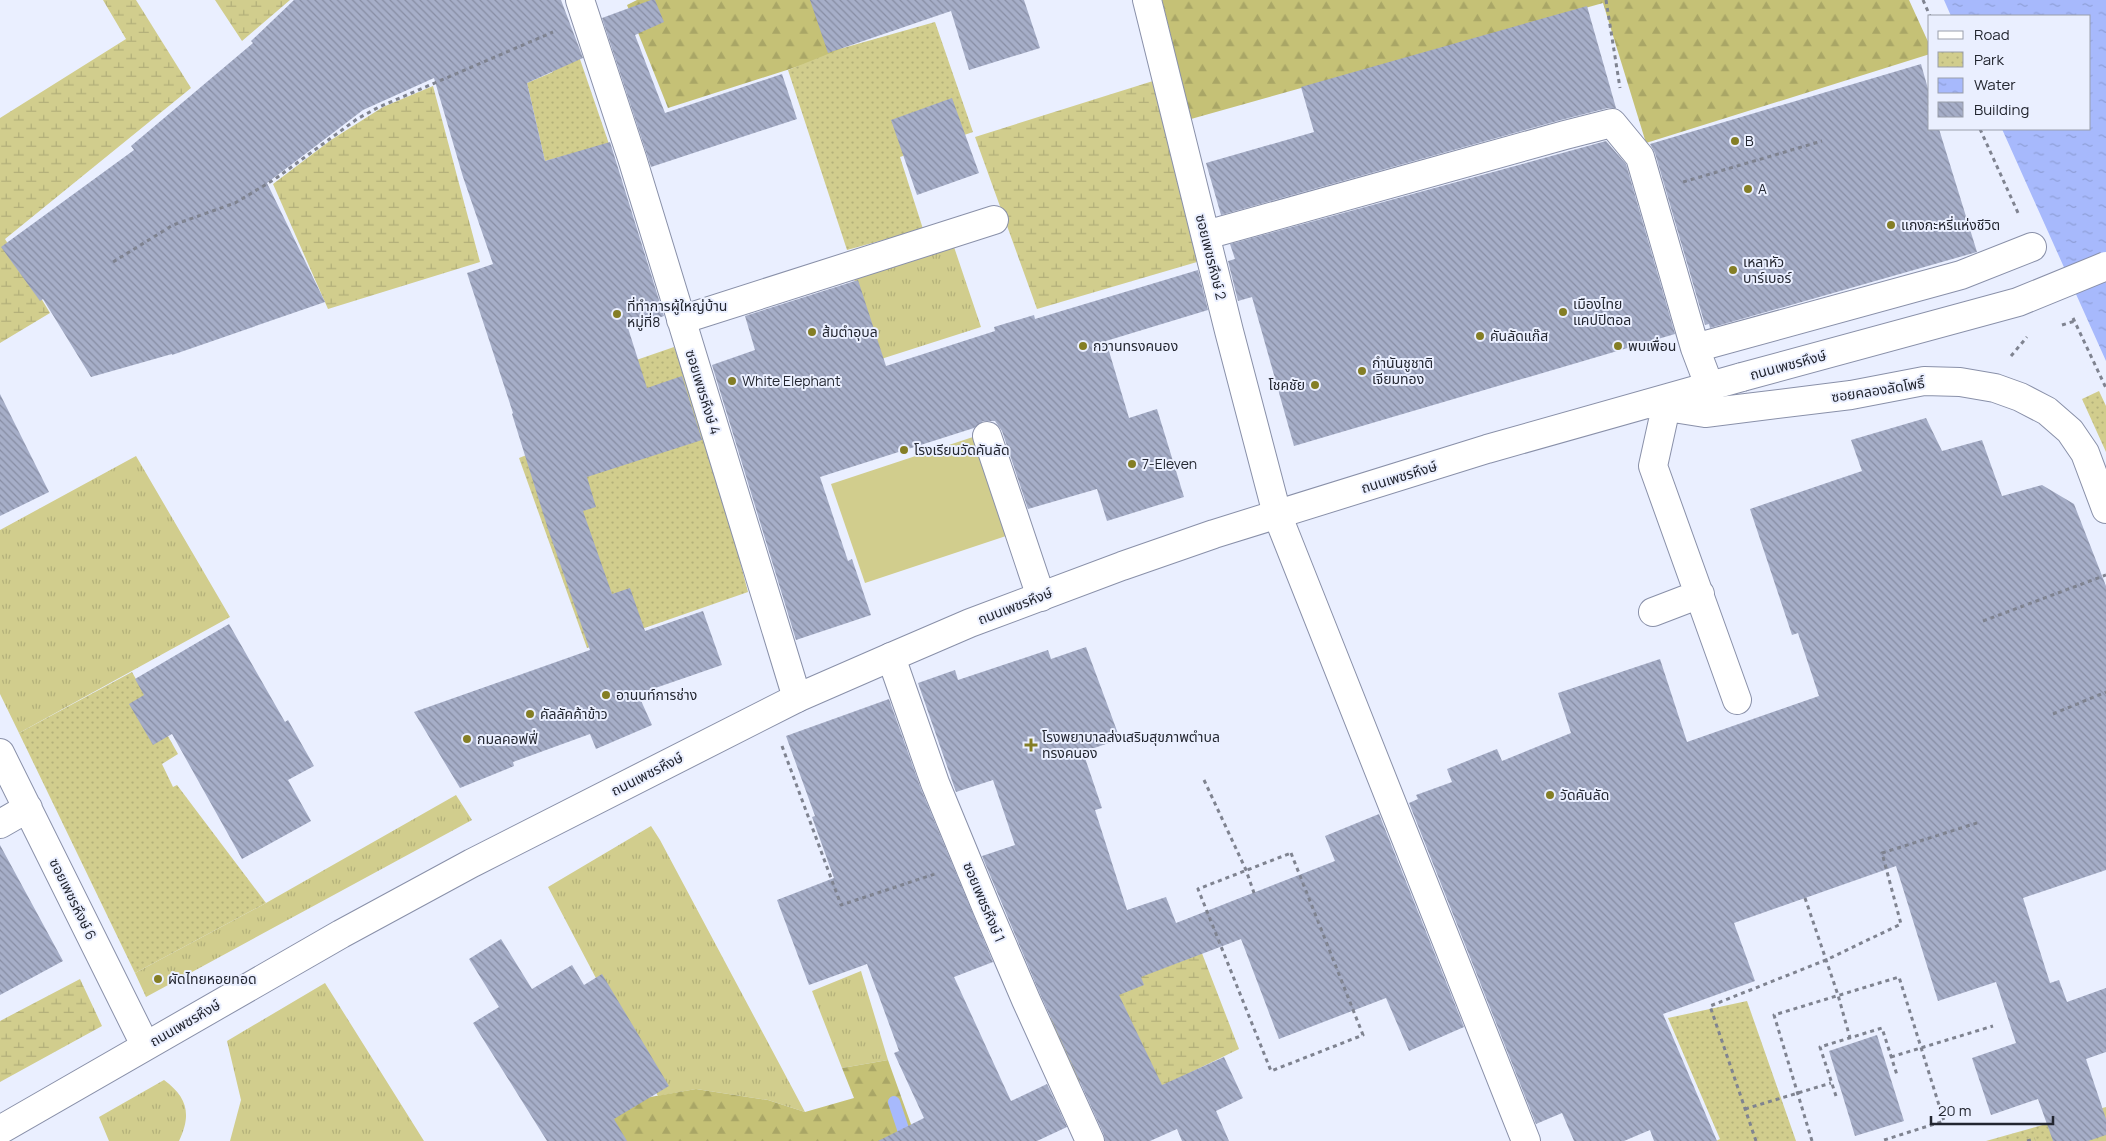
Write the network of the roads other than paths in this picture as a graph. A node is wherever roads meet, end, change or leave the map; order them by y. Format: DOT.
graph roads {
  1 [pos="1147,0"];
  2 [pos="583,9"];
  3 [pos="994,220"];
  4 [pos="1206,235"];
  5 [pos="2032,247"];
  6 [pos="2106,266"];
  7 [pos="681,320"];
  8 [pos="1695,348"];
  9 [pos="1709,385"];
  10 [pos="1657,405"];
  11 [pos="987,436"];
  12 [pos="2106,509"];
  13 [pos="1278,514"];
  14 [pos="1700,594"];
  15 [pos="1041,597"];
  16 [pos="1653,612"];
  17 [pos="891,657"];
  18 [pos="797,698"];
  19 [pos="1737,700"];
  20 [pos="0,753"];
  21 [pos="28,808"];
  22 [pos="0,824"];
  23 [pos="145,1045"];
  24 [pos="0,1130"];
  25 [pos="1090,1141"];
  26 [pos="1526,1141"];
  1 -- 4 [label="street, ซอยเพชรหึงษ์ 2"];
  2 -- 7 [label="street, ซอยเพชรหึงษ์ 4"];
  3 -- 7 [label="street"];
  4 -- 8 [label="street"];
  4 -- 13 [label="street, ซอยเพชรหึงษ์ 2"];
  5 -- 8 [label="street"];
  6 -- 9 [label="street, ถนนเพชรหึงษ์, bridge"];
  7 -- 18 [label="street, ซอยเพชรหึงษ์ 4"];
  8 -- 9 [label="street"];
  9 -- 10 [label="street, ถนนเพชรหึงษ์"];
  10 -- 12 [label="street, ซอยคลองลัดโพธิ์"];
  10 -- 13 [label="street, ถนนเพชรหึงษ์"];
  10 -- 14 [label="street"];
  11 -- 15 [label="street"];
  13 -- 15 [label="street, ถนนเพชรหึงษ์"];
  13 -- 26 [label="street, ซอยเพชรหึงษ์ 2"];
  14 -- 16 [label="street"];
  14 -- 19 [label="street"];
  15 -- 17 [label="street, ถนนเพชรหึงษ์"];
  17 -- 18 [label="street, ถนนเพชรหึงษ์"];
  17 -- 25 [label="street, ซอยเพชรหึงษ์ 1"];
  18 -- 23 [label="street, ถนนเพชรหึงษ์"];
  20 -- 21 [label="street, ซอยเพชรหึงษ์ 6"];
  21 -- 22 [label="street"];
  21 -- 23 [label="street, ซอยเพชรหึงษ์ 6"];
  23 -- 24 [label="street, ถนนเพชรหึงษ์"];
}
